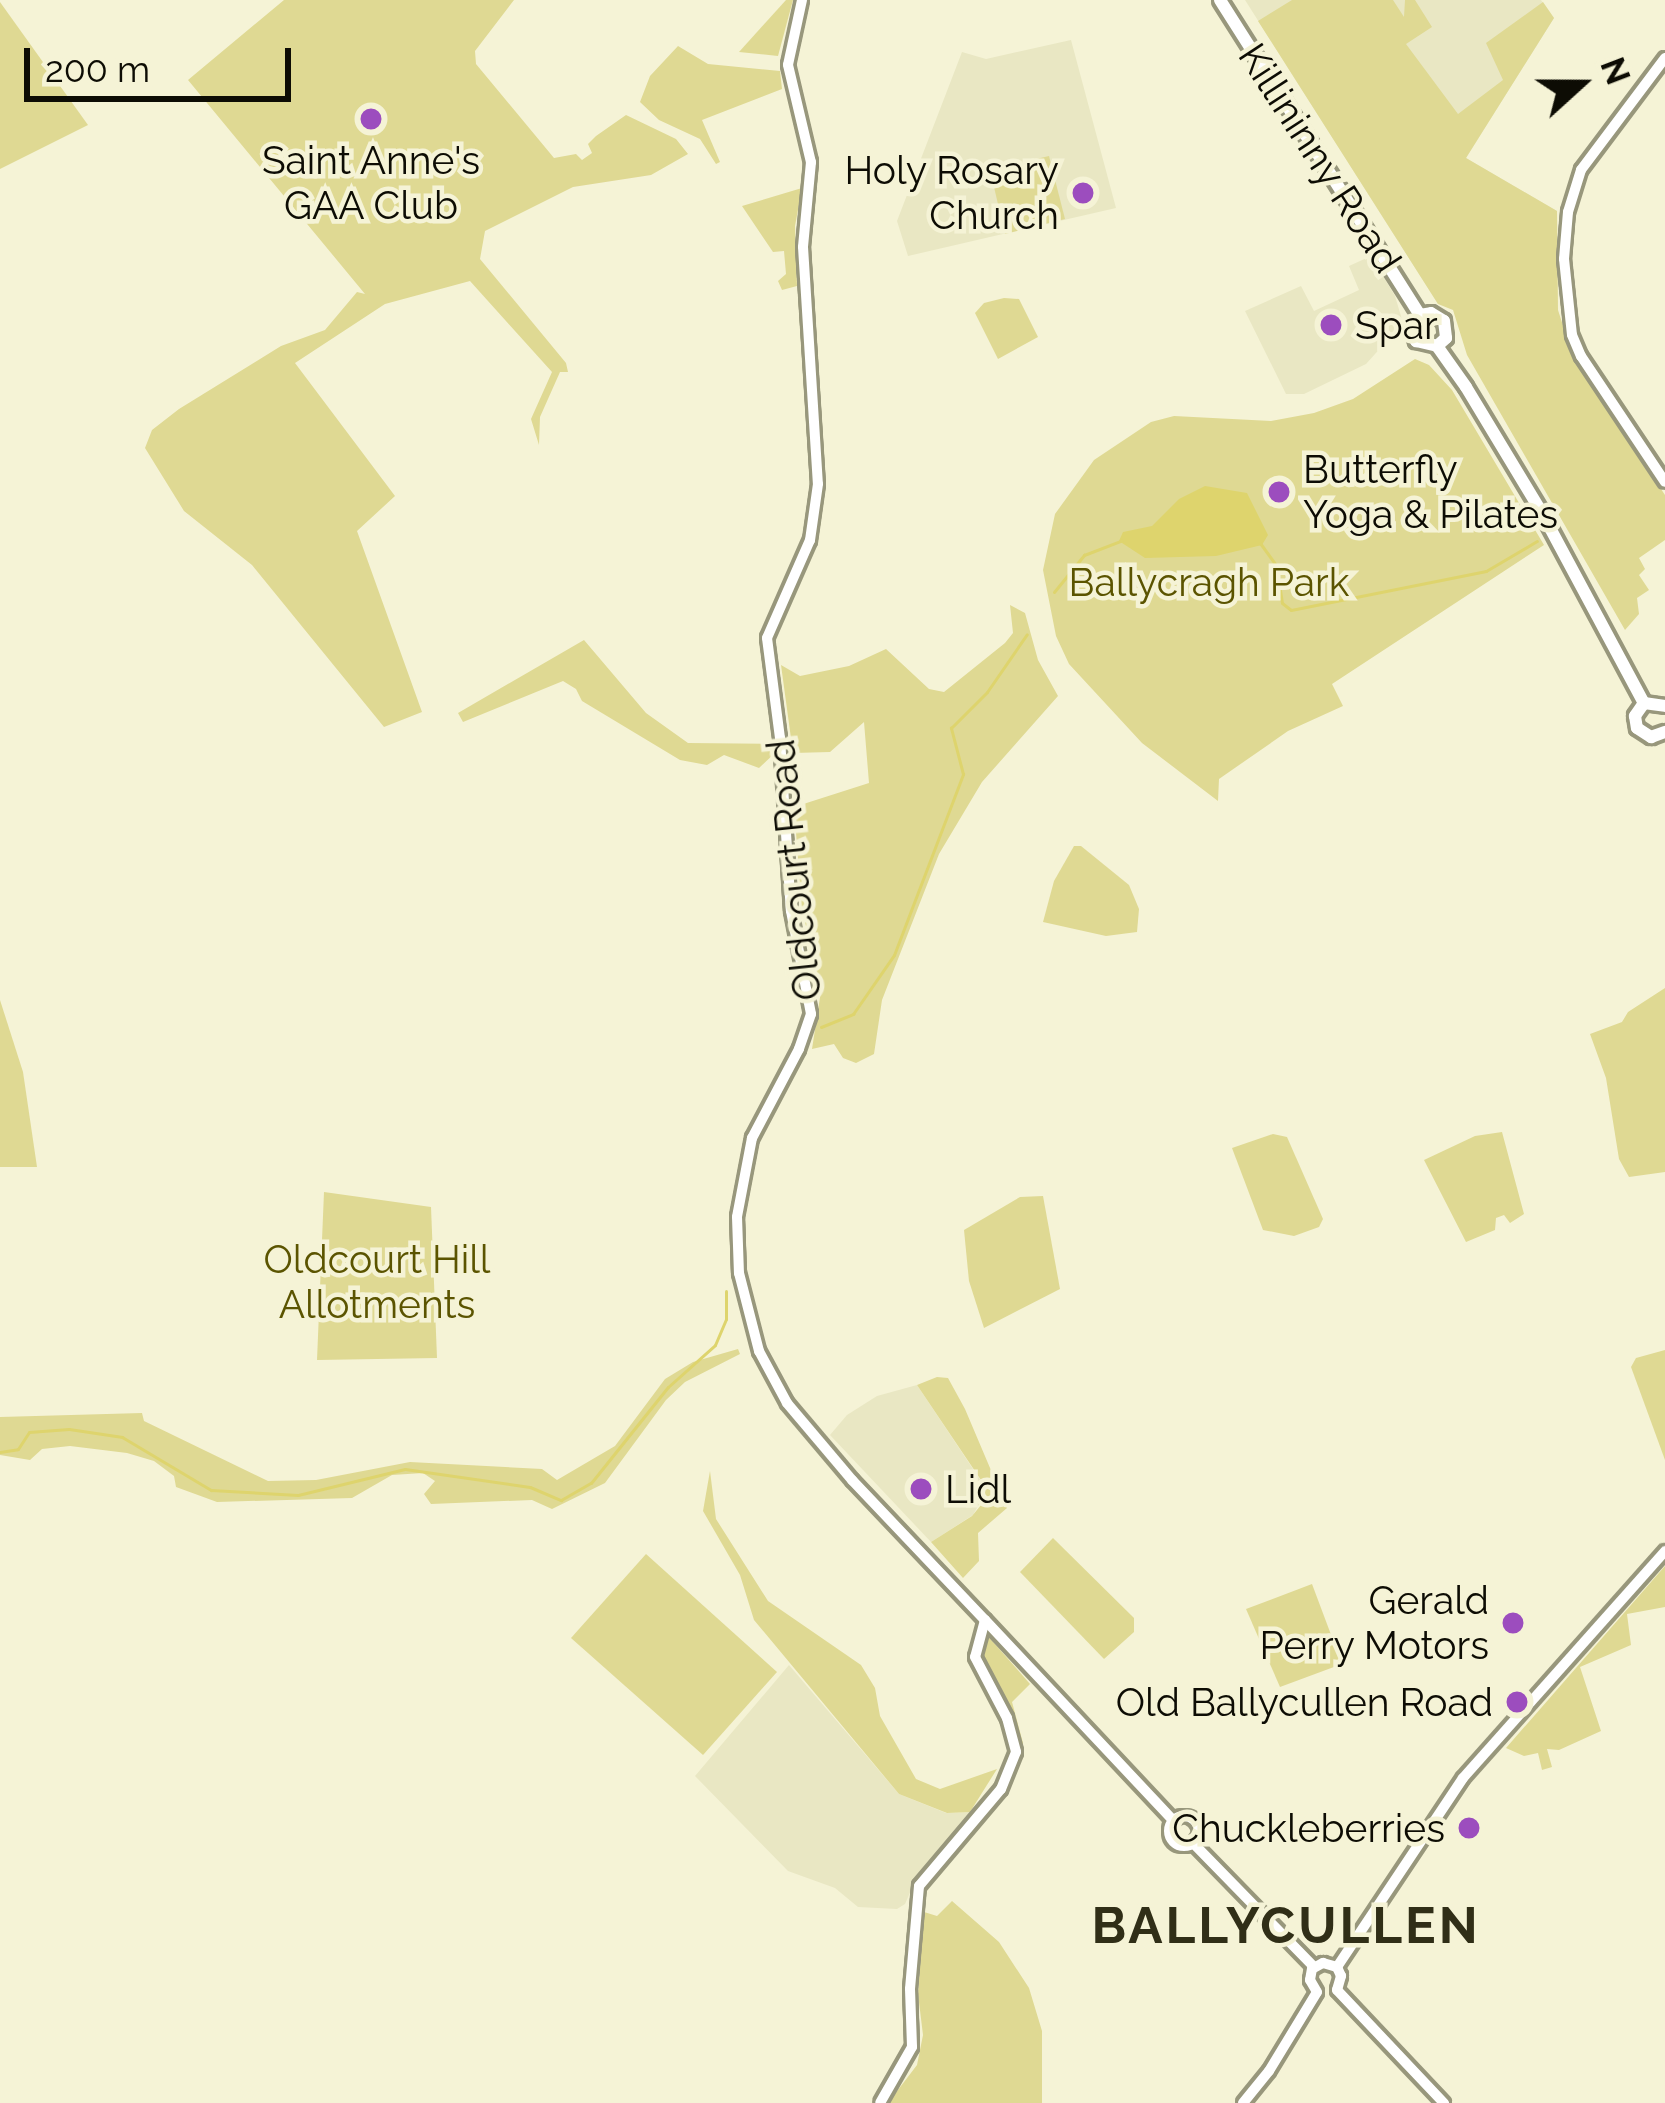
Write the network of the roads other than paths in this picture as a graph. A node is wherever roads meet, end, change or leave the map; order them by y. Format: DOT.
graph roads {
  1 [pos="802,0"];
  2 [pos="1220,0"];
  3 [pos="1665,58"];
  4 [pos="1420,315"];
  5 [pos="1437,346"];
  6 [pos="1665,482"];
  7 [pos="1644,703"];
  8 [pos="1665,706"];
  9 [pos="1664,737"];
  10 [pos="1665,1551"];
  11 [pos="985,1620"];
  12 [pos="1173,1820"];
  13 [pos="1193,1844"];
  14 [pos="1314,1967"];
  15 [pos="1337,1967"];
  16 [pos="1337,1990"];
  17 [pos="1317,1992"];
  18 [pos="880,2103"];
  19 [pos="1243,2103"];
  20 [pos="1444,2103"];
  1 -- 11 [label="street, Oldcourt Road"];
  2 -- 4 [label="main road, Killininny Road"];
  3 -- 6 [label="street"];
  4 -- 5 [label="main road, Killininny Road"];
  4 -- 5 [label="main road, Killininny Road"];
  5 -- 7 [label="main road, Killininny Road"];
  7 -- 8 [label="main road"];
  7 -- 9 [label="main road, Killininny Road"];
  10 -- 15 [label="street"];
  11 -- 12 [label="street, Oldcourt Road"];
  11 -- 18 [label="street"];
  12 -- 13 [label="street"];
  12 -- 13 [label="street"];
  13 -- 14 [label="street"];
  14 -- 15 [label="street"];
  14 -- 17 [label="street"];
  15 -- 16 [label="street"];
  16 -- 17 [label="street"];
  16 -- 20 [label="street"];
  17 -- 19 [label="street"];
}
